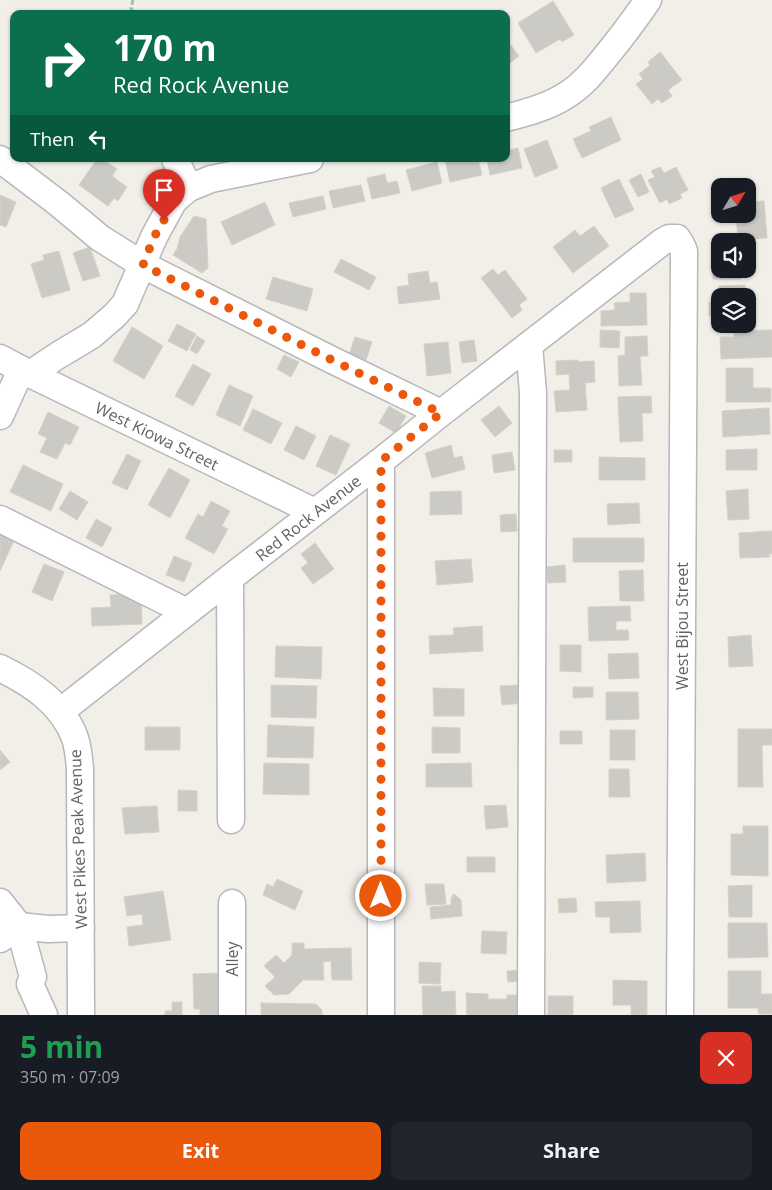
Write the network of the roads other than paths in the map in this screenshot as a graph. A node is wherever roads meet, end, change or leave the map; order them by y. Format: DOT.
graph roads {
  1 [pos="648,0"];
  2 [pos="510,117"];
  3 [pos="0,159"];
  4 [pos="176,162"];
  5 [pos="296,162"];
  6 [pos="189,188"];
  7 [pos="677,238"];
  8 [pos="143,265"];
  9 [pos="529,345"];
  10 [pos="17,367"];
  11 [pos="441,413"];
  12 [pos="0,416"];
  13 [pos="381,461"];
  14 [pos="315,512"];
  15 [pos="0,519"];
  16 [pos="230,578"];
  17 [pos="186,612"];
  18 [pos="0,668"];
  19 [pos="60,712"];
  20 [pos="232,820"];
  21 [pos="0,902"];
  22 [pos="232,903"];
  23 [pos="81,928"];
  24 [pos="9,933"];
  25 [pos="44,1015"];
  26 [pos="81,1015"];
  27 [pos="232,1015"];
  28 [pos="381,1015"];
  29 [pos="531,1015"];
  30 [pos="680,1015"];
  1 -- 2 [label="street"];
  3 -- 8 [label="street"];
  4 -- 6 [label="street"];
  5 -- 6 [label="street"];
  6 -- 8 [label="street"];
  7 -- 9 [label="street, Red Rock Avenue"];
  7 -- 30 [label="street, West Bijou Street"];
  8 -- 10 [label="street"];
  8 -- 11 [label="street"];
  9 -- 11 [label="street, Red Rock Avenue"];
  9 -- 29 [label="street"];
  10 -- 12 [label="street"];
  10 -- 14 [label="street, West Kiowa Street"];
  11 -- 13 [label="street, Red Rock Avenue"];
  13 -- 14 [label="street, Red Rock Avenue"];
  13 -- 28 [label="street"];
  14 -- 16 [label="street, Red Rock Avenue"];
  15 -- 17 [label="street"];
  16 -- 17 [label="street, Red Rock Avenue"];
  16 -- 20 [label="street"];
  17 -- 19 [label="street, Red Rock Avenue"];
  18 -- 19 [label="street, West Pikes Peak Avenue"];
  19 -- 23 [label="street, West Pikes Peak Avenue"];
  21 -- 24 [label="street"];
  22 -- 27 [label="street, Alley"];
  23 -- 24 [label="street"];
  23 -- 26 [label="street, West Pikes Peak Avenue"];
  24 -- 25 [label="street"];
}
